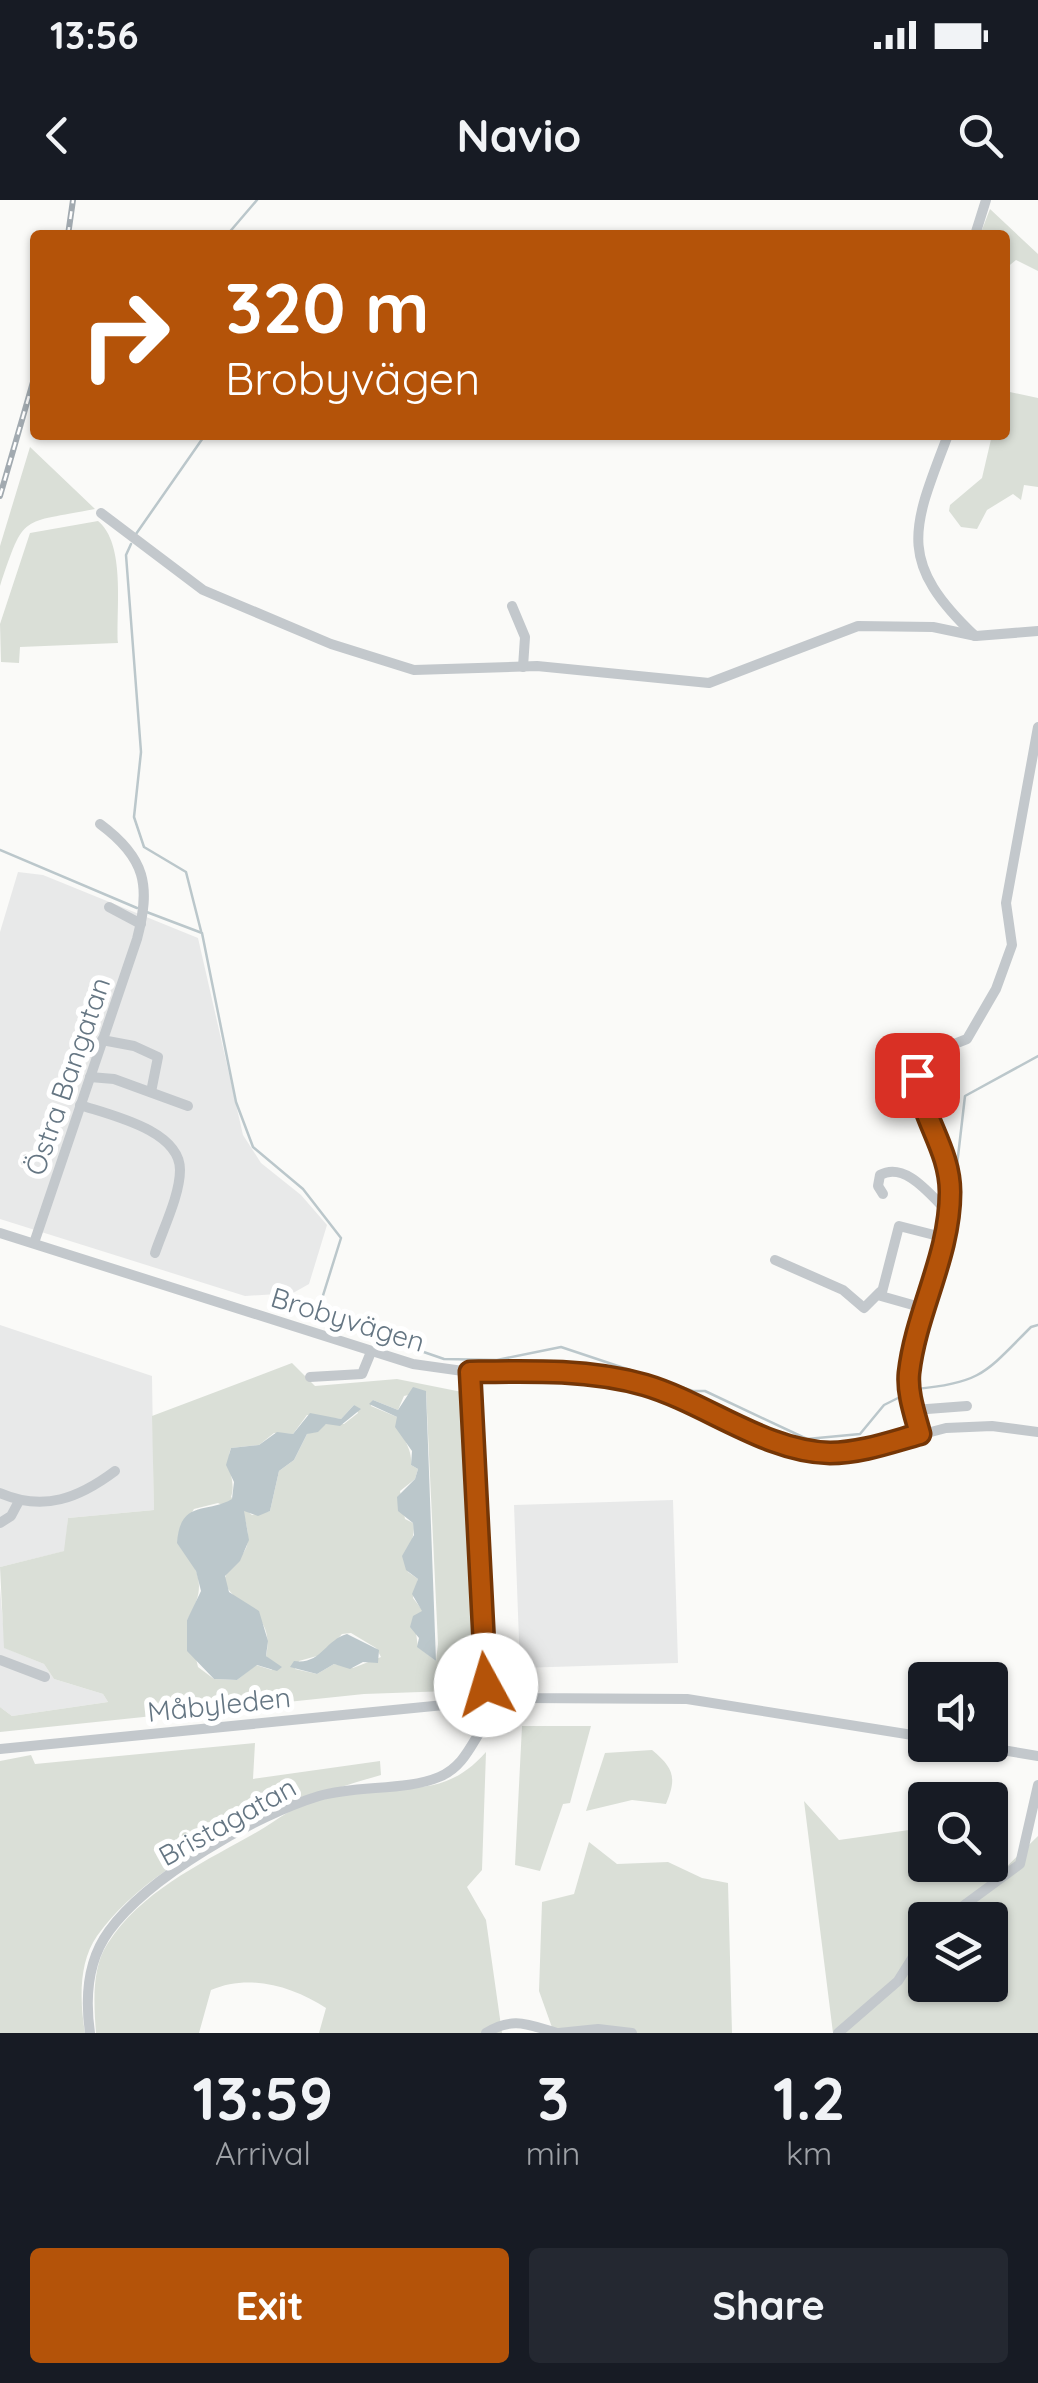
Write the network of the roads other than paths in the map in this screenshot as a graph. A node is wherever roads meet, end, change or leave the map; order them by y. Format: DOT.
graph roads {
  1 [pos="986,200"];
  2 [pos="977,230"];
  3 [pos="946,440"];
  4 [pos="101,513"];
  5 [pos="512,606"];
  6 [pos="1038,631"];
  7 [pos="976,636"];
  8 [pos="523,667"];
  9 [pos="1038,727"];
  10 [pos="100,824"];
  11 [pos="109,906"];
  12 [pos="143,915"];
  13 [pos="102,1040"];
  14 [pos="90,1077"];
  15 [pos="151,1092"];
  16 [pos="80,1104"];
  17 [pos="188,1106"];
  18 [pos="883,1194"];
  19 [pos="949,1213"];
  20 [pos="0,1232"];
  21 [pos="946,1238"];
  22 [pos="34,1243"];
  23 [pos="155,1253"];
  24 [pos="775,1260"];
  25 [pos="880,1292"];
  26 [pos="926,1309"];
  27 [pos="371,1352"];
  28 [pos="470,1372"];
  29 [pos="310,1377"];
  30 [pos="967,1406"];
  31 [pos="914,1410"];
  32 [pos="1038,1432"];
  33 [pos="920,1434"];
  34 [pos="116,1471"];
  35 [pos="0,1493"];
  36 [pos="19,1501"];
  37 [pos="0,1523"];
  38 [pos="481,1657"];
  39 [pos="0,1660"];
  40 [pos="45,1677"];
  41 [pos="491,1693"];
  42 [pos="473,1694"];
  43 [pos="523,1698"];
  44 [pos="444,1705"];
  45 [pos="492,1712"];
  46 [pos="474,1713"];
  47 [pos="908,1734"];
  48 [pos="474,1741"];
  49 [pos="0,1749"];
  50 [pos="1008,1751"];
  51 [pos="1038,1756"];
  52 [pos="1038,1785"];
  53 [pos="968,1902"];
  54 [pos="908,1965"];
  55 [pos="90,2033"];
  56 [pos="486,2033"];
  57 [pos="558,2033"];
  58 [pos="632,2033"];
  59 [pos="838,2033"];
  1 -- 2 [label="street"];
  3 -- 7 [label="street"];
  4 -- 8 [label="street"];
  5 -- 8 [label="street"];
  6 -- 7 [label="street"];
  7 -- 8 [label="street"];
  9 -- 19 [label="street"];
  10 -- 12 [label="street"];
  11 -- 12 [label="street"];
  12 -- 13 [label="street, Östra Bangatan"];
  13 -- 14 [label="street, Östra Bangatan"];
  13 -- 15 [label="street"];
  14 -- 15 [label="street"];
  14 -- 16 [label="street, Östra Bangatan"];
  15 -- 17 [label="street"];
  16 -- 22 [label="street, Östra Bangatan"];
  16 -- 23 [label="street"];
  18 -- 19 [label="street"];
  19 -- 21 [label="street"];
  20 -- 22 [label="street, Brobyvägen"];
  21 -- 25 [label="street"];
  21 -- 26 [label="street"];
  22 -- 27 [label="street, Brobyvägen"];
  24 -- 25 [label="street"];
  25 -- 26 [label="street"];
  26 -- 31 [label="street"];
  27 -- 28 [label="street, Brobyvägen"];
  27 -- 29 [label="street"];
  28 -- 33 [label="street, Brobyvägen"];
  28 -- 38 [label="street"];
  30 -- 31 [label="street"];
  31 -- 33 [label="street"];
  32 -- 33 [label="street, Brobyvägen"];
  34 -- 36 [label="street"];
  35 -- 36 [label="street"];
  36 -- 37 [label="street"];
  38 -- 41 [label="street"];
  38 -- 42 [label="street"];
  39 -- 40 [label="street"];
  41 -- 42 [label="street, Måbyleden"];
  41 -- 43 [label="street, Måbyleden"];
  41 -- 45 [label="street"];
  42 -- 44 [label="street, Måbyleden"];
  42 -- 46 [label="street"];
  43 -- 45 [label="street, Måbyleden"];
  43 -- 47 [label="street, Måbyleden"];
  44 -- 46 [label="street, Måbyleden"];
  44 -- 49 [label="street, Måbyleden"];
  45 -- 46 [label="street, Måbyleden"];
  45 -- 48 [label="street, Bristagatan"];
  46 -- 48 [label="street"];
  48 -- 55 [label="street, Bristagatan"];
  50 -- 51 [label="street"];
  52 -- 53 [label="street"];
  54 -- 59 [label="street"];
  56 -- 57 [label="street"];
  57 -- 58 [label="street"];
}
